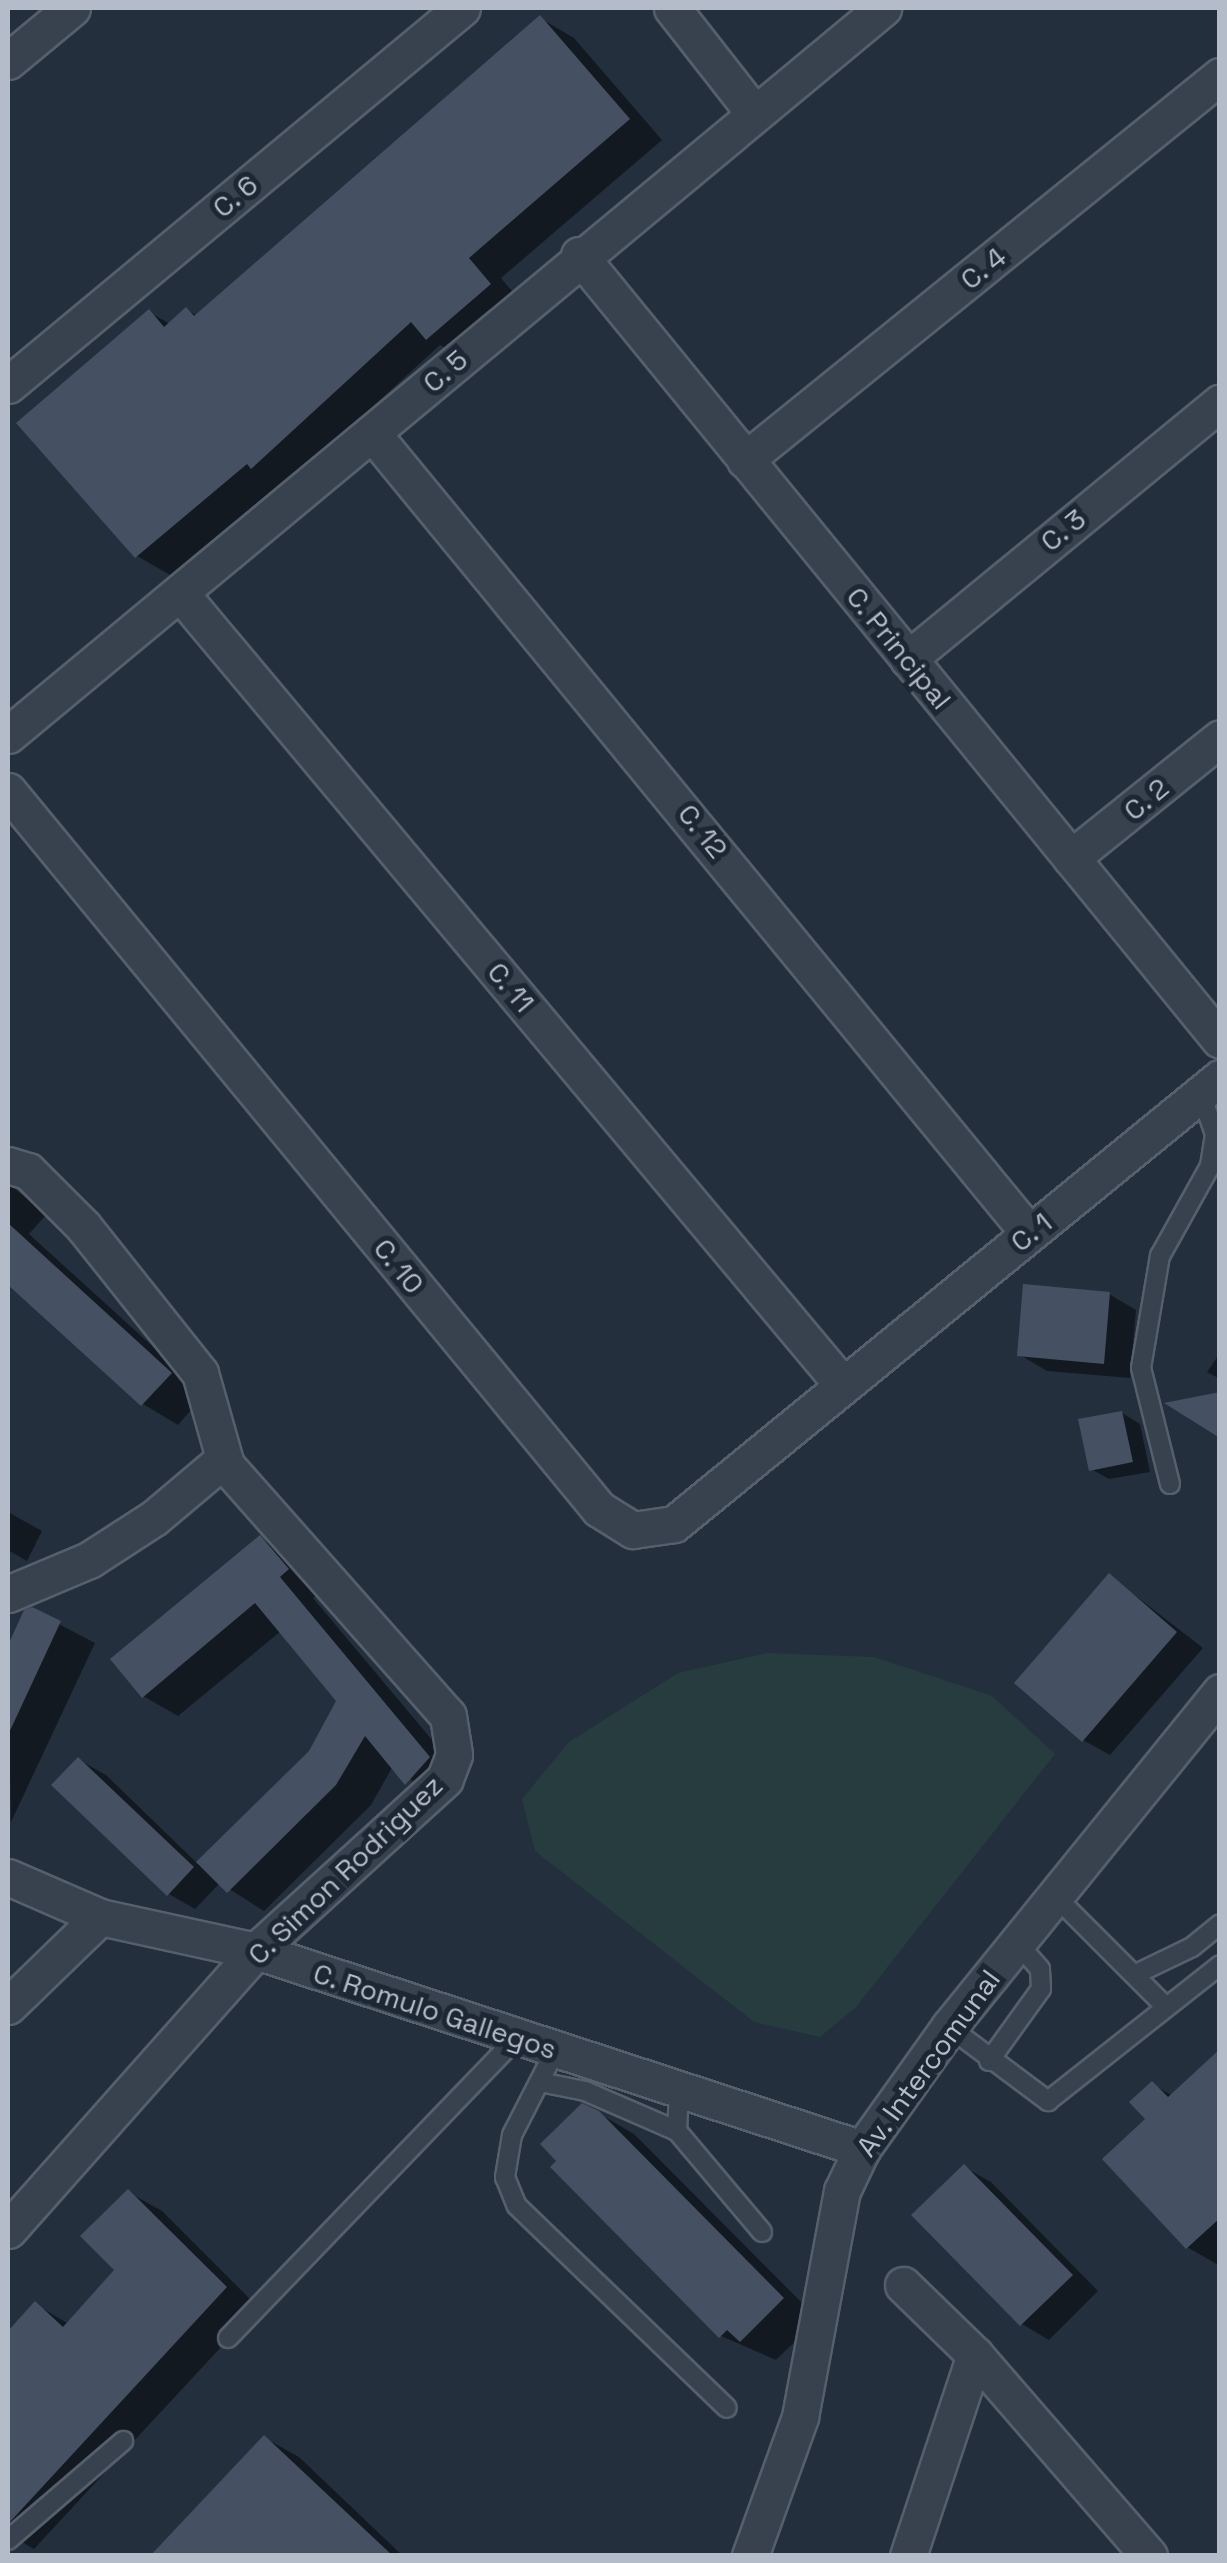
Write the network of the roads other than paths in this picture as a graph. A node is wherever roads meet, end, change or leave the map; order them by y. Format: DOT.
graph roads {
  1 [pos="72,8"];
  2 [pos="462,8"];
  3 [pos="672,8"];
  4 [pos="883,8"];
  5 [pos="8,61"];
  6 [pos="1220,76"];
  7 [pos="754,113"];
  8 [pos="579,256"];
  9 [pos="8,385"];
  10 [pos="1220,403"];
  11 [pos="372,433"];
  12 [pos="746,460"];
  13 [pos="180,592"];
  14 [pos="908,659"];
  15 [pos="8,735"];
  16 [pos="1220,738"];
  17 [pos="8,791"];
  18 [pos="1071,858"];
  19 [pos="1220,1040"];
  20 [pos="1210,1086"];
  21 [pos="8,1141"];
  22 [pos="18,1168"];
  23 [pos="1029,1233"];
  24 [pos="841,1383"];
  25 [pos="226,1465"];
  26 [pos="1170,1484"];
  27 [pos="8,1594"];
  28 [pos="1218,1697"];
  29 [pos="8,1877"];
  30 [pos="1055,1896"];
  31 [pos="100,1917"];
  32 [pos="1220,1924"];
  33 [pos="1017,1943"];
  34 [pos="256,1951"];
  35 [pos="1220,1964"];
  36 [pos="1136,1974"];
  37 [pos="8,2006"];
  38 [pos="1164,2006"];
  39 [pos="949,2028"];
  40 [pos="516,2039"];
  41 [pos="990,2061"];
  42 [pos="548,2066"];
  43 [pos="679,2094"];
  44 [pos="677,2130"];
  45 [pos="862,2149"];
  46 [pos="8,2230"];
  47 [pos="762,2232"];
  48 [pos="903,2284"];
  49 [pos="228,2338"];
  50 [pos="975,2356"];
  51 [pos="727,2408"];
  52 [pos="123,2441"];
  53 [pos="8,2540"];
  54 [pos="750,2556"];
  55 [pos="908,2556"];
  56 [pos="1149,2556"];
  1 -- 5 [label="street"];
  2 -- 9 [label="street, C. 6"];
  3 -- 7 [label="street"];
  4 -- 7 [label="street, C. 5"];
  6 -- 12 [label="street, C. 4"];
  7 -- 8 [label="street, C. 5"];
  8 -- 11 [label="street, C. 5"];
  8 -- 12 [label="street, C. Principal"];
  10 -- 14 [label="street, C. 3"];
  11 -- 13 [label="street, C. 5"];
  11 -- 23 [label="street, C. 12"];
  12 -- 14 [label="street, C. Principal"];
  13 -- 15 [label="street, C. 5"];
  13 -- 24 [label="street, C. 11"];
  14 -- 18 [label="street, C. Principal"];
  16 -- 18 [label="street, C. 2"];
  17 -- 24 [label="street, C. 10"];
  18 -- 19 [label="street, C. Principal"];
  20 -- 23 [label="street, C. 1"];
  20 -- 26 [label="lane"];
  21 -- 22 [label="street"];
  22 -- 25 [label="street"];
  23 -- 24 [label="street, C. 1"];
  25 -- 27 [label="street"];
  25 -- 34 [label="street, C. Simon Rodriguez"];
  28 -- 30 [label="street, Av. Intercomunal"];
  29 -- 31 [label="street, C. Romulo Gallegos"];
  30 -- 33 [label="street, Av. Intercomunal"];
  30 -- 36 [label="lane"];
  31 -- 34 [label="street, C. Romulo Gallegos"];
  31 -- 37 [label="street"];
  32 -- 36 [label="lane"];
  33 -- 39 [label="street, Av. Intercomunal"];
  33 -- 41 [label="lane"];
  34 -- 40 [label="street, C. Romulo Gallegos"];
  34 -- 46 [label="street, C. Simon Rodriguez"];
  35 -- 38 [label="lane"];
  36 -- 38 [label="lane"];
  38 -- 41 [label="lane"];
  39 -- 41 [label="lane"];
  39 -- 45 [label="street, Av. Intercomunal"];
  40 -- 42 [label="street, C. Romulo Gallegos"];
  40 -- 49 [label="lane"];
  42 -- 43 [label="street, C. Romulo Gallegos"];
  42 -- 44 [label="lane"];
  42 -- 51 [label="lane"];
  43 -- 44 [label="lane"];
  43 -- 45 [label="street, C. Romulo Gallegos"];
  44 -- 47 [label="lane"];
  45 -- 54 [label="street, Av. Intercomunal"];
  48 -- 50 [label="street"];
  50 -- 55 [label="street"];
  50 -- 56 [label="street"];
  52 -- 53 [label="lane"];
}
